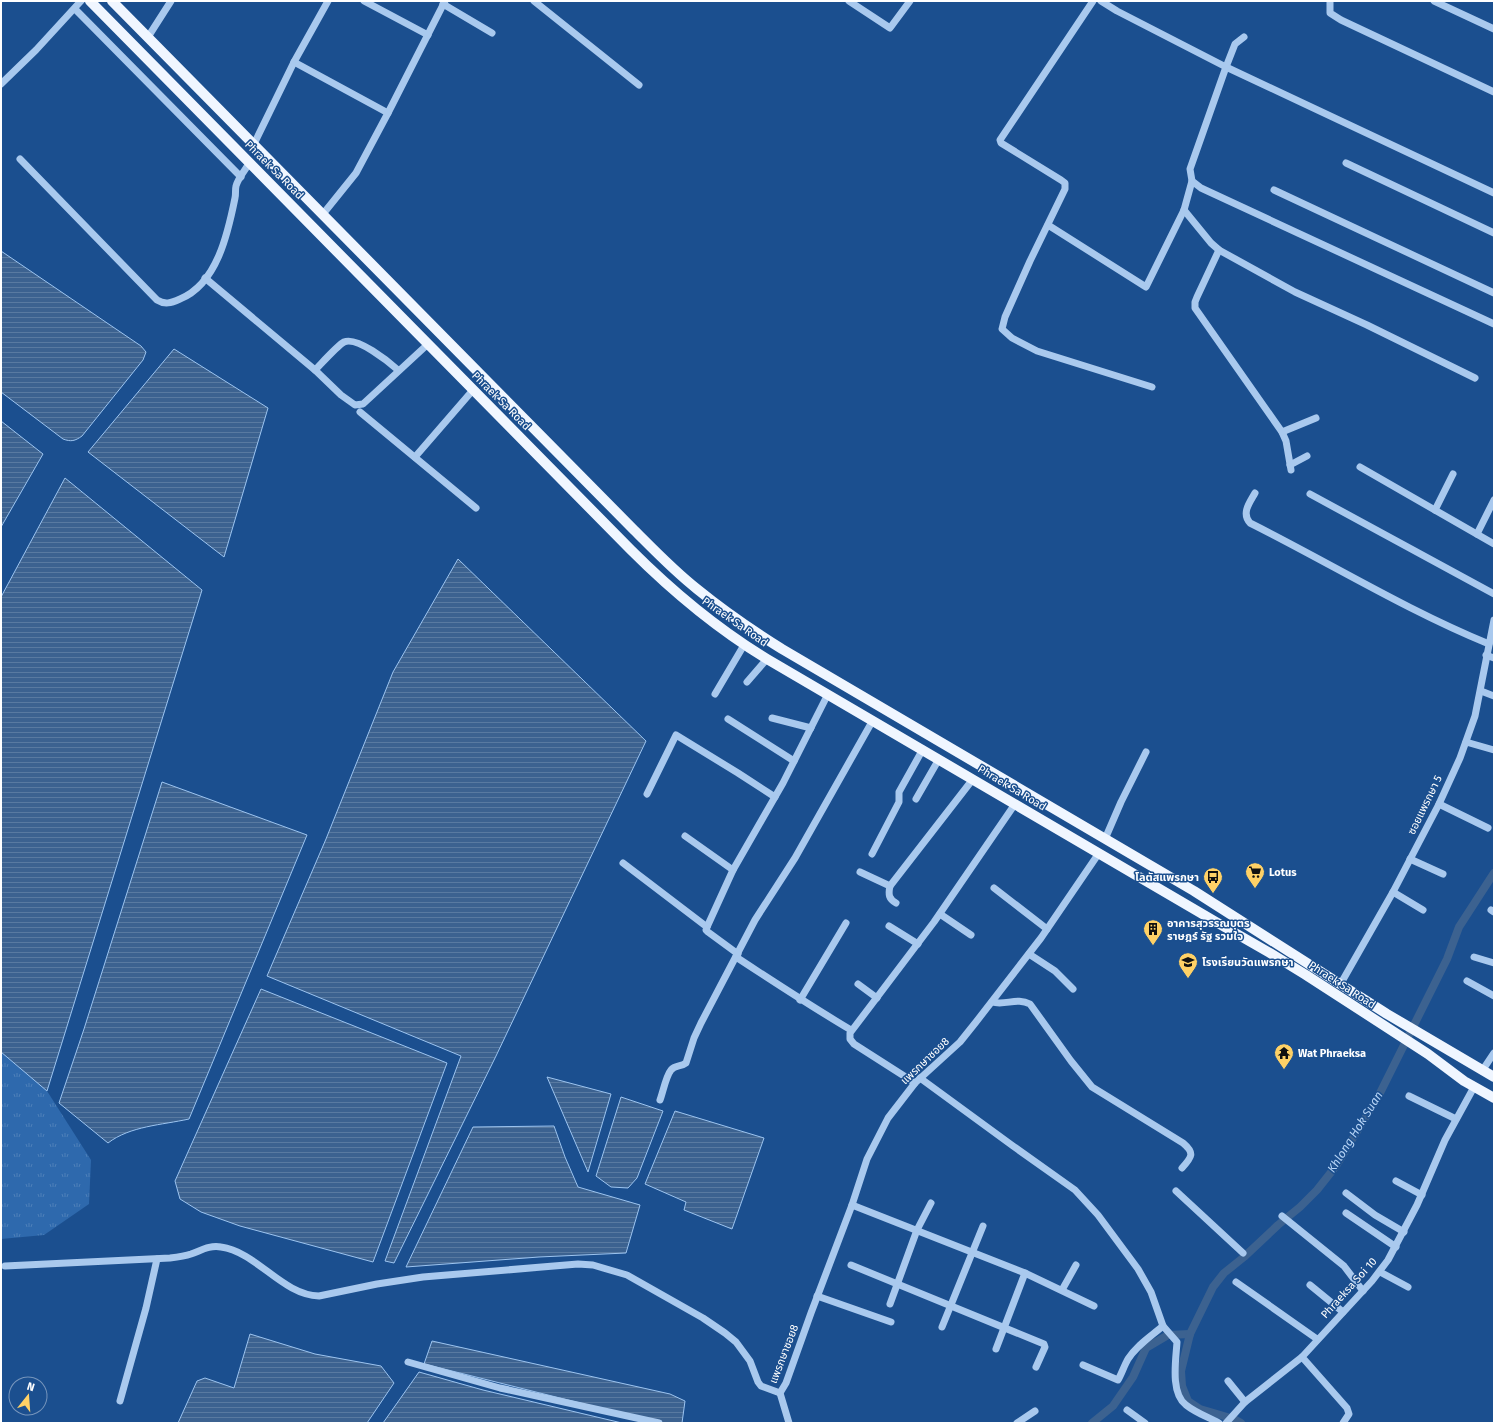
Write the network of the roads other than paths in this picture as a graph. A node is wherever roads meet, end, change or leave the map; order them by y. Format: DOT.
graph roads {
  1 [pos="81,1"];
  2 [pos="90,1"];
  3 [pos="112,1"];
  4 [pos="171,1"];
  5 [pos="328,1"];
  6 [pos="364,1"];
  7 [pos="534,1"];
  8 [pos="849,1"];
  9 [pos="910,1"];
  10 [pos="1093,1"];
  11 [pos="1101,1"];
  12 [pos="1330,1"];
  13 [pos="1434,1"];
  14 [pos="444,3"];
  15 [pos="75,9"];
  16 [pos="1494,29"];
  17 [pos="492,33"];
  18 [pos="428,35"];
  19 [pos="148,37"];
  20 [pos="1244,37"];
  21 [pos="294,62"];
  22 [pos="1226,67"];
  23 [pos="1,84"];
  24 [pos="639,85"];
  25 [pos="1494,92"];
  26 [pos="388,113"];
  27 [pos="254,144"];
  28 [pos="20,159"];
  29 [pos="250,162"];
  30 [pos="1346,163"];
  31 [pos="241,177"];
  32 [pos="1192,181"];
  33 [pos="1274,190"];
  34 [pos="1494,193"];
  35 [pos="1184,210"];
  36 [pos="323,214"];
  37 [pos="1048,225"];
  38 [pos="1494,233"];
  39 [pos="1219,250"];
  40 [pos="205,278"];
  41 [pos="1494,293"];
  42 [pos="424,318"];
  43 [pos="1494,324"];
  44 [pos="413,329"];
  45 [pos="428,344"];
  46 [pos="314,370"];
  47 [pos="398,370"];
  48 [pos="1475,378"];
  49 [pos="1152,387"];
  50 [pos="473,390"];
  51 [pos="360,412"];
  52 [pos="1316,418"];
  53 [pos="1285,430"];
  54 [pos="1307,456"];
  55 [pos="415,457"];
  56 [pos="1360,467"];
  57 [pos="1453,474"];
  58 [pos="1255,493"];
  59 [pos="1310,494"];
  60 [pos="1494,500"];
  61 [pos="476,508"];
  62 [pos="1435,510"];
  63 [pos="1477,534"];
  64 [pos="1494,544"];
  65 [pos="1494,594"];
  66 [pos="1494,620"];
  67 [pos="1489,644"];
  68 [pos="744,645"];
  69 [pos="1486,655"];
  70 [pos="1494,658"];
  71 [pos="767,659"];
  72 [pos="747,682"];
  73 [pos="1481,691"];
  74 [pos="715,694"];
  75 [pos="828,694"];
  76 [pos="1494,696"];
  77 [pos="772,718"];
  78 [pos="728,719"];
  79 [pos="873,720"];
  80 [pos="811,728"];
  81 [pos="1466,742"];
  82 [pos="923,750"];
  83 [pos="1494,750"];
  84 [pos="1146,752"];
  85 [pos="939,759"];
  86 [pos="794,761"];
  87 [pos="973,779"];
  88 [pos="647,794"];
  89 [pos="775,797"];
  90 [pos="916,799"];
  91 [pos="1015,804"];
  92 [pos="1439,804"];
  93 [pos="1488,828"];
  94 [pos="685,836"];
  95 [pos="1105,839"];
  96 [pos="1099,853"];
  97 [pos="872,854"];
  98 [pos="1410,859"];
  99 [pos="623,863"];
  100 [pos="733,870"];
  101 [pos="860,872"];
  102 [pos="1443,874"];
  103 [pos="890,886"];
  104 [pos="994,888"];
  105 [pos="1393,892"];
  106 [pos="896,903"];
  107 [pos="1423,910"];
  108 [pos="940,914"];
  109 [pos="846,923"];
  110 [pos="889,926"];
  111 [pos="707,927"];
  112 [pos="1047,929"];
  113 [pos="971,935"];
  114 [pos="918,944"];
  115 [pos="1029,954"];
  116 [pos="737,956"];
  117 [pos="1474,957"];
  118 [pos="1494,963"];
  119 [pos="1467,981"];
  120 [pos="858,984"];
  121 [pos="1340,985"];
  122 [pos="1073,989"];
  123 [pos="1494,996"];
  124 [pos="877,998"];
  125 [pos="800,1000"];
  126 [pos="992,1002"];
  127 [pos="851,1030"];
  128 [pos="1494,1053"];
  129 [pos="1482,1071"];
  130 [pos="1494,1077"];
  131 [pos="918,1081"];
  132 [pos="1474,1087"];
  133 [pos="1409,1096"];
  134 [pos="1494,1098"];
  135 [pos="660,1100"];
  136 [pos="1456,1120"];
  137 [pos="1182,1168"];
  138 [pos="1396,1181"];
  139 [pos="1176,1191"];
  140 [pos="1346,1193"];
  141 [pos="1422,1195"];
  142 [pos="931,1203"];
  143 [pos="852,1205"];
  144 [pos="1346,1214"];
  145 [pos="1282,1216"];
  146 [pos="983,1226"];
  147 [pos="917,1230"];
  148 [pos="1404,1232"];
  149 [pos="1396,1247"];
  150 [pos="973,1252"];
  151 [pos="1243,1253"];
  152 [pos="157,1259"];
  153 [pos="851,1265"];
  154 [pos="1076,1265"];
  155 [pos="5,1266"];
  156 [pos="1380,1272"];
  157 [pos="1025,1273"];
  158 [pos="1236,1282"];
  159 [pos="897,1285"];
  160 [pos="1310,1285"];
  161 [pos="1408,1287"];
  162 [pos="1062,1290"];
  163 [pos="1363,1291"];
  164 [pos="817,1296"];
  165 [pos="890,1304"];
  166 [pos="951,1306"];
  167 [pos="1094,1306"];
  168 [pos="1343,1312"];
  169 [pos="891,1322"];
  170 [pos="942,1327"];
  171 [pos="1005,1327"];
  172 [pos="1165,1329"];
  173 [pos="1317,1339"];
  174 [pos="996,1349"];
  175 [pos="1302,1357"];
  176 [pos="408,1362"];
  177 [pos="1083,1366"];
  178 [pos="1036,1367"];
  179 [pos="1228,1381"];
  180 [pos="780,1393"];
  181 [pos="120,1401"];
  182 [pos="1243,1405"];
  183 [pos="1127,1410"];
  184 [pos="1035,1411"];
  185 [pos="649,1422"];
  186 [pos="659,1423"];
  187 [pos="789,1423"];
  188 [pos="1017,1423"];
  189 [pos="1145,1423"];
  190 [pos="1219,1423"];
  191 [pos="1226,1423"];
  192 [pos="1343,1423"];
  1 -- 15 [label="street"];
  2 -- 29 [label="main road, Phraek Sa Road"];
  3 -- 19 [label="main road, Phraek Sa Road"];
  4 -- 19 [label="street"];
  5 -- 21 [label="street"];
  6 -- 18 [label="street"];
  7 -- 24 [label="street"];
  8 -- 9 [label="street"];
  10 -- 37 [label="street"];
  11 -- 22 [label="street"];
  12 -- 25 [label="street"];
  13 -- 16 [label="street"];
  14 -- 17 [label="street"];
  14 -- 18 [label="street"];
  15 -- 23 [label="street"];
  15 -- 31 [label="street"];
  18 -- 26 [label="street"];
  19 -- 27 [label="main road, Phraek Sa Road"];
  20 -- 22 [label="street"];
  21 -- 26 [label="street"];
  21 -- 27 [label="street"];
  22 -- 32 [label="street"];
  22 -- 34 [label="street"];
  26 -- 36 [label="street"];
  27 -- 36 [label="main road, Phraek Sa Road"];
  28 -- 40 [label="street"];
  29 -- 31 [label="street"];
  29 -- 44 [label="main road, Phraek Sa Road"];
  30 -- 38 [label="street"];
  31 -- 40 [label="street"];
  32 -- 35 [label="street"];
  32 -- 43 [label="street"];
  33 -- 41 [label="street"];
  35 -- 37 [label="street"];
  35 -- 39 [label="street"];
  36 -- 42 [label="main road, Phraek Sa Road"];
  37 -- 49 [label="street"];
  39 -- 48 [label="street"];
  39 -- 53 [label="street"];
  40 -- 46 [label="street"];
  42 -- 44 [label="main road"];
  42 -- 95 [label="main road, Phraek Sa Road"];
  44 -- 45 [label="main road, Phraek Sa Road"];
  45 -- 47 [label="street"];
  45 -- 50 [label="main road, Phraek Sa Road"];
  46 -- 47 [label="street"];
  46 -- 47 [label="street"];
  50 -- 55 [label="street"];
  50 -- 68 [label="main road, Phraek Sa Road"];
  51 -- 55 [label="street"];
  52 -- 53 [label="street"];
  53 -- 54 [label="street"];
  55 -- 61 [label="street"];
  56 -- 62 [label="street"];
  57 -- 62 [label="street"];
  58 -- 67 [label="street"];
  59 -- 65 [label="street"];
  60 -- 63 [label="street"];
  62 -- 63 [label="street"];
  63 -- 64 [label="street"];
  66 -- 67 [label="street, ซอยแพรกษา 5"];
  67 -- 69 [label="street, ซอยแพรกษา 5"];
  68 -- 71 [label="main road, Phraek Sa Road"];
  68 -- 74 [label="street"];
  69 -- 70 [label="street"];
  69 -- 73 [label="street, ซอยแพรกษา 5"];
  71 -- 72 [label="street"];
  71 -- 75 [label="main road, Phraek Sa Road"];
  73 -- 76 [label="street"];
  73 -- 81 [label="street, ซอยแพรกษา 5"];
  75 -- 79 [label="main road, Phraek Sa Road"];
  75 -- 80 [label="street"];
  77 -- 80 [label="street"];
  78 -- 86 [label="street"];
  79 -- 82 [label="main road, Phraek Sa Road"];
  79 -- 116 [label="street"];
  80 -- 86 [label="street"];
  81 -- 83 [label="street"];
  81 -- 92 [label="street, ซอยแพรกษา 5"];
  82 -- 85 [label="main road, Phraek Sa Road"];
  82 -- 97 [label="street"];
  84 -- 95 [label="street"];
  85 -- 87 [label="main road, Phraek Sa Road"];
  85 -- 90 [label="street"];
  86 -- 89 [label="street"];
  87 -- 91 [label="main road, Phraek Sa Road"];
  87 -- 103 [label="street"];
  88 -- 89 [label="street"];
  89 -- 100 [label="street"];
  91 -- 96 [label="main road, Phraek Sa Road"];
  91 -- 108 [label="street"];
  92 -- 93 [label="street"];
  92 -- 98 [label="street, ซอยแพรกษา 5"];
  94 -- 100 [label="street"];
  95 -- 121 [label="main road, Phraek Sa Road"];
  96 -- 112 [label="street, แพรกษาซอย8"];
  96 -- 132 [label="main road, Phraek Sa Road"];
  98 -- 102 [label="street"];
  98 -- 105 [label="street, ซอยแพรกษา 5"];
  99 -- 111 [label="street"];
  100 -- 111 [label="street"];
  101 -- 103 [label="street"];
  103 -- 106 [label="street"];
  104 -- 112 [label="street"];
  105 -- 107 [label="street"];
  105 -- 121 [label="street, ซอยแพรกษา 5"];
  108 -- 113 [label="street"];
  108 -- 114 [label="street"];
  109 -- 125 [label="street"];
  110 -- 114 [label="street"];
  111 -- 116 [label="street"];
  112 -- 115 [label="street, แพรกษาซอย8"];
  114 -- 124 [label="street"];
  115 -- 122 [label="street"];
  115 -- 126 [label="street, แพรกษาซอย8"];
  116 -- 125 [label="street"];
  116 -- 135 [label="street"];
  117 -- 118 [label="street"];
  119 -- 123 [label="street"];
  120 -- 124 [label="street"];
  121 -- 129 [label="main road, Phraek Sa Road"];
  124 -- 127 [label="street"];
  125 -- 127 [label="street"];
  126 -- 131 [label="street, แพรกษาซอย8"];
  126 -- 137 [label="street"];
  127 -- 131 [label="street"];
  128 -- 129 [label="street"];
  129 -- 130 [label="main road, Phraek Sa Road"];
  131 -- 143 [label="street, แพรกษาซอย8"];
  131 -- 172 [label="street"];
  132 -- 134 [label="main road, Phraek Sa Road"];
  132 -- 136 [label="street, Phraeksa Soi 10"];
  133 -- 136 [label="street"];
  136 -- 141 [label="street, Phraeksa Soi 10"];
  138 -- 141 [label="street"];
  139 -- 151 [label="street"];
  140 -- 148 [label="street"];
  141 -- 148 [label="street, Phraeksa Soi 10"];
  142 -- 147 [label="street"];
  143 -- 147 [label="street"];
  143 -- 164 [label="street, แพรกษาซอย8"];
  144 -- 149 [label="street"];
  145 -- 163 [label="street"];
  146 -- 150 [label="street"];
  147 -- 150 [label="street"];
  147 -- 159 [label="street"];
  148 -- 149 [label="street, Phraeksa Soi 10"];
  149 -- 156 [label="street, Phraeksa Soi 10"];
  150 -- 157 [label="street"];
  150 -- 166 [label="street"];
  152 -- 155 [label="street"];
  152 -- 180 [label="street"];
  152 -- 181 [label="street"];
  153 -- 159 [label="street"];
  154 -- 162 [label="street"];
  156 -- 161 [label="street"];
  156 -- 163 [label="street, Phraeksa Soi 10"];
  157 -- 162 [label="street"];
  157 -- 171 [label="street"];
  158 -- 173 [label="street"];
  159 -- 165 [label="street"];
  159 -- 166 [label="street"];
  160 -- 168 [label="street"];
  162 -- 167 [label="street"];
  163 -- 168 [label="street, Phraeksa Soi 10"];
  164 -- 169 [label="street"];
  164 -- 180 [label="street, แพรกษาซอย8"];
  166 -- 170 [label="street"];
  166 -- 171 [label="street"];
  168 -- 173 [label="street, Phraeksa Soi 10"];
  171 -- 174 [label="street"];
  171 -- 178 [label="street"];
  172 -- 177 [label="street"];
  172 -- 190 [label="street"];
  173 -- 175 [label="street, Phraeksa Soi 10"];
  175 -- 182 [label="street, Phraeksa Soi 10"];
  175 -- 192 [label="street"];
  176 -- 185 [label="street"];
  179 -- 182 [label="street"];
  180 -- 187 [label="street, แพรกษาซอย8"];
  182 -- 191 [label="street, Phraeksa Soi 10"];
  183 -- 189 [label="street"];
  184 -- 188 [label="street"];
  185 -- 186 [label="street"];
}
